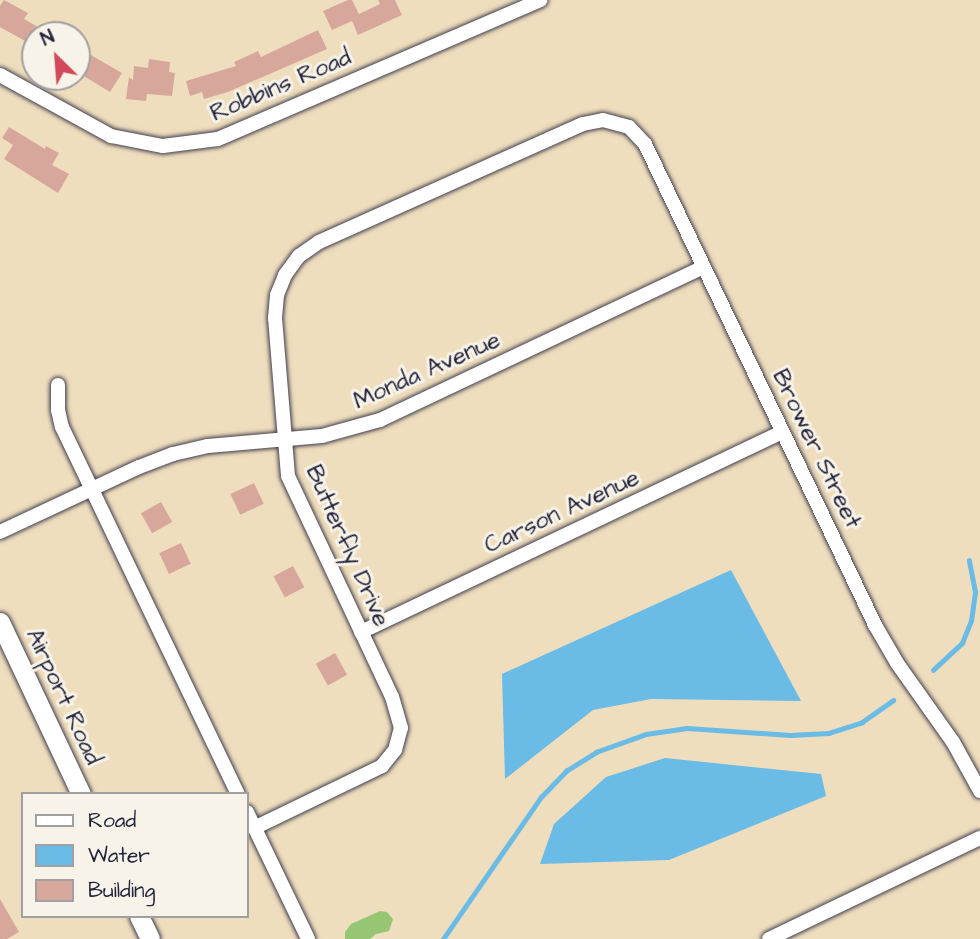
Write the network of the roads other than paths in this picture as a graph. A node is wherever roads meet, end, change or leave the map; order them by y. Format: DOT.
graph roads {
  1 [pos="540,0"];
  2 [pos="0,75"];
  3 [pos="621,122"];
  4 [pos="704,267"];
  5 [pos="58,385"];
  6 [pos="782,432"];
  7 [pos="283,440"];
  8 [pos="92,489"];
  9 [pos="0,532"];
  10 [pos="0,622"];
  11 [pos="361,632"];
  12 [pos="980,791"];
  13 [pos="80,792"];
  14 [pos="237,792"];
  15 [pos="248,814"];
  16 [pos="254,828"];
  17 [pos="980,838"];
  18 [pos="140,918"];
  19 [pos="150,939"];
  20 [pos="307,939"];
  21 [pos="769,939"];
  1 -- 2 [label="street, Robbins Road"];
  3 -- 4 [label="street, Brower Street"];
  3 -- 7 [label="street, Butterfly Drive"];
  4 -- 6 [label="street, Brower Street"];
  4 -- 7 [label="street, Monda Avenue"];
  5 -- 8 [label="street"];
  6 -- 11 [label="street, Carson Avenue"];
  6 -- 12 [label="street, Brower Street"];
  7 -- 8 [label="street, Monda Avenue"];
  7 -- 11 [label="street, Butterfly Drive"];
  8 -- 9 [label="street, Monda Avenue"];
  8 -- 14 [label="street"];
  10 -- 13 [label="main road, Airport Road"];
  11 -- 16 [label="street, Butterfly Drive"];
  15 -- 16 [label="street"];
  16 -- 20 [label="street"];
  17 -- 21 [label="street"];
  18 -- 19 [label="main road"];
}
